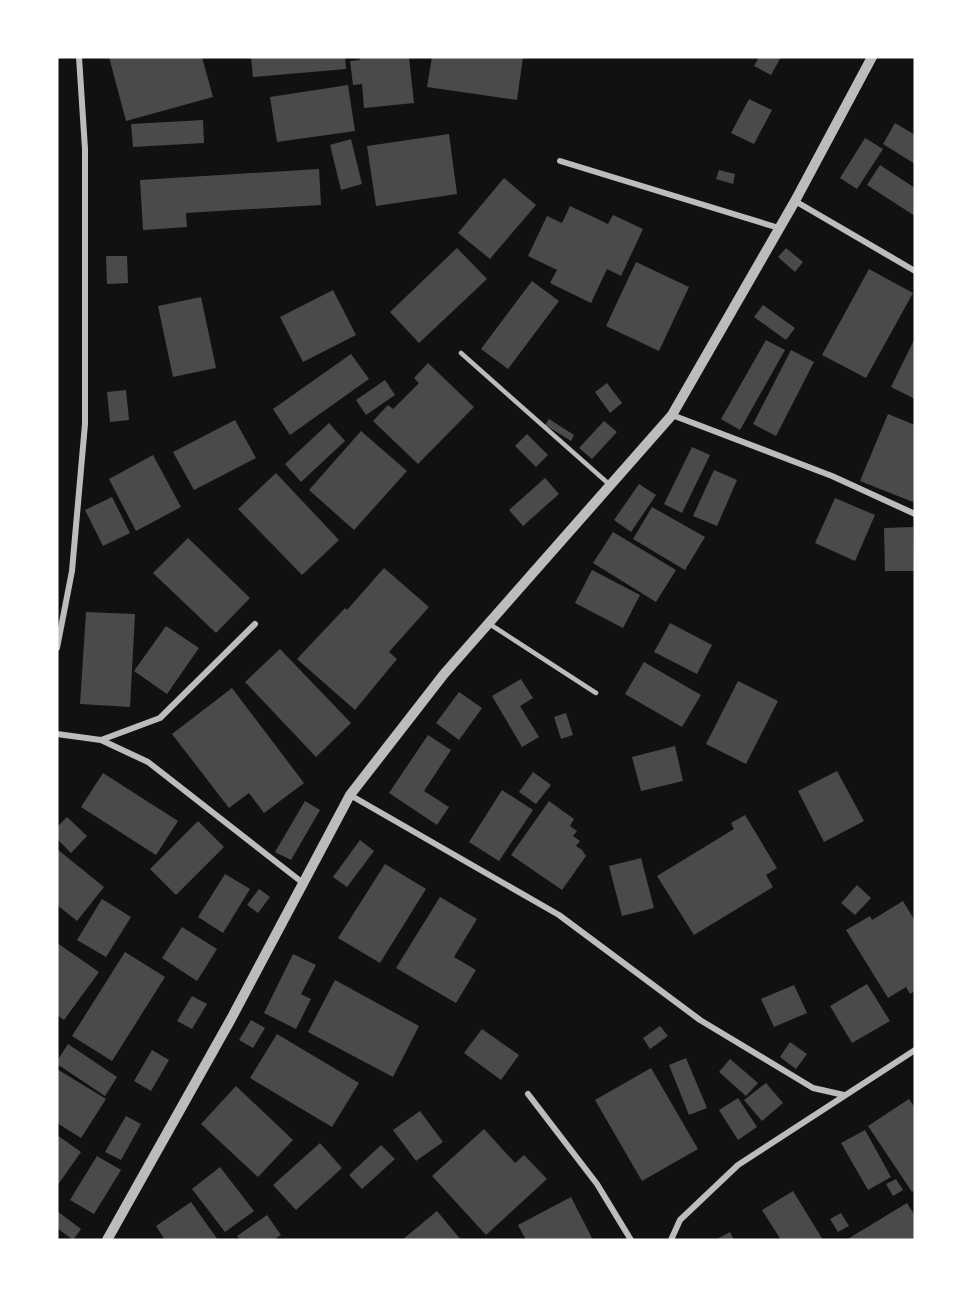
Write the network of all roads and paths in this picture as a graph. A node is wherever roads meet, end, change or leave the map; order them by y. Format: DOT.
graph roads {
  1 [pos="79,57"];
  2 [pos="872,57"];
  3 [pos="560,161"];
  4 [pos="795,201"];
  5 [pos="779,228"];
  6 [pos="915,271"];
  7 [pos="460,353"];
  8 [pos="672,415"];
  9 [pos="610,485"];
  10 [pos="915,514"];
  11 [pos="488,623"];
  12 [pos="255,624"];
  13 [pos="57,648"];
  14 [pos="596,693"];
  15 [pos="57,734"];
  16 [pos="100,740"];
  17 [pos="350,795"];
  18 [pos="303,883"];
  19 [pos="915,1050"];
  20 [pos="528,1094"];
  21 [pos="843,1095"];
  22 [pos="107,1240"];
  23 [pos="631,1240"];
  24 [pos="671,1240"];
  1 -- 13 [label="street"];
  2 -- 4 [label="street"];
  3 -- 5 [label="street"];
  4 -- 5 [label="street"];
  4 -- 6 [label="street"];
  5 -- 8 [label="street"];
  7 -- 9 [label="lane"];
  8 -- 9 [label="street"];
  8 -- 10 [label="street"];
  9 -- 11 [label="street"];
  11 -- 14 [label="lane"];
  11 -- 17 [label="street"];
  12 -- 16 [label="street"];
  15 -- 16 [label="street"];
  16 -- 18 [label="street"];
  17 -- 18 [label="street"];
  17 -- 21 [label="street"];
  18 -- 22 [label="street"];
  19 -- 21 [label="street"];
  20 -- 23 [label="street"];
  21 -- 24 [label="street"];
}
